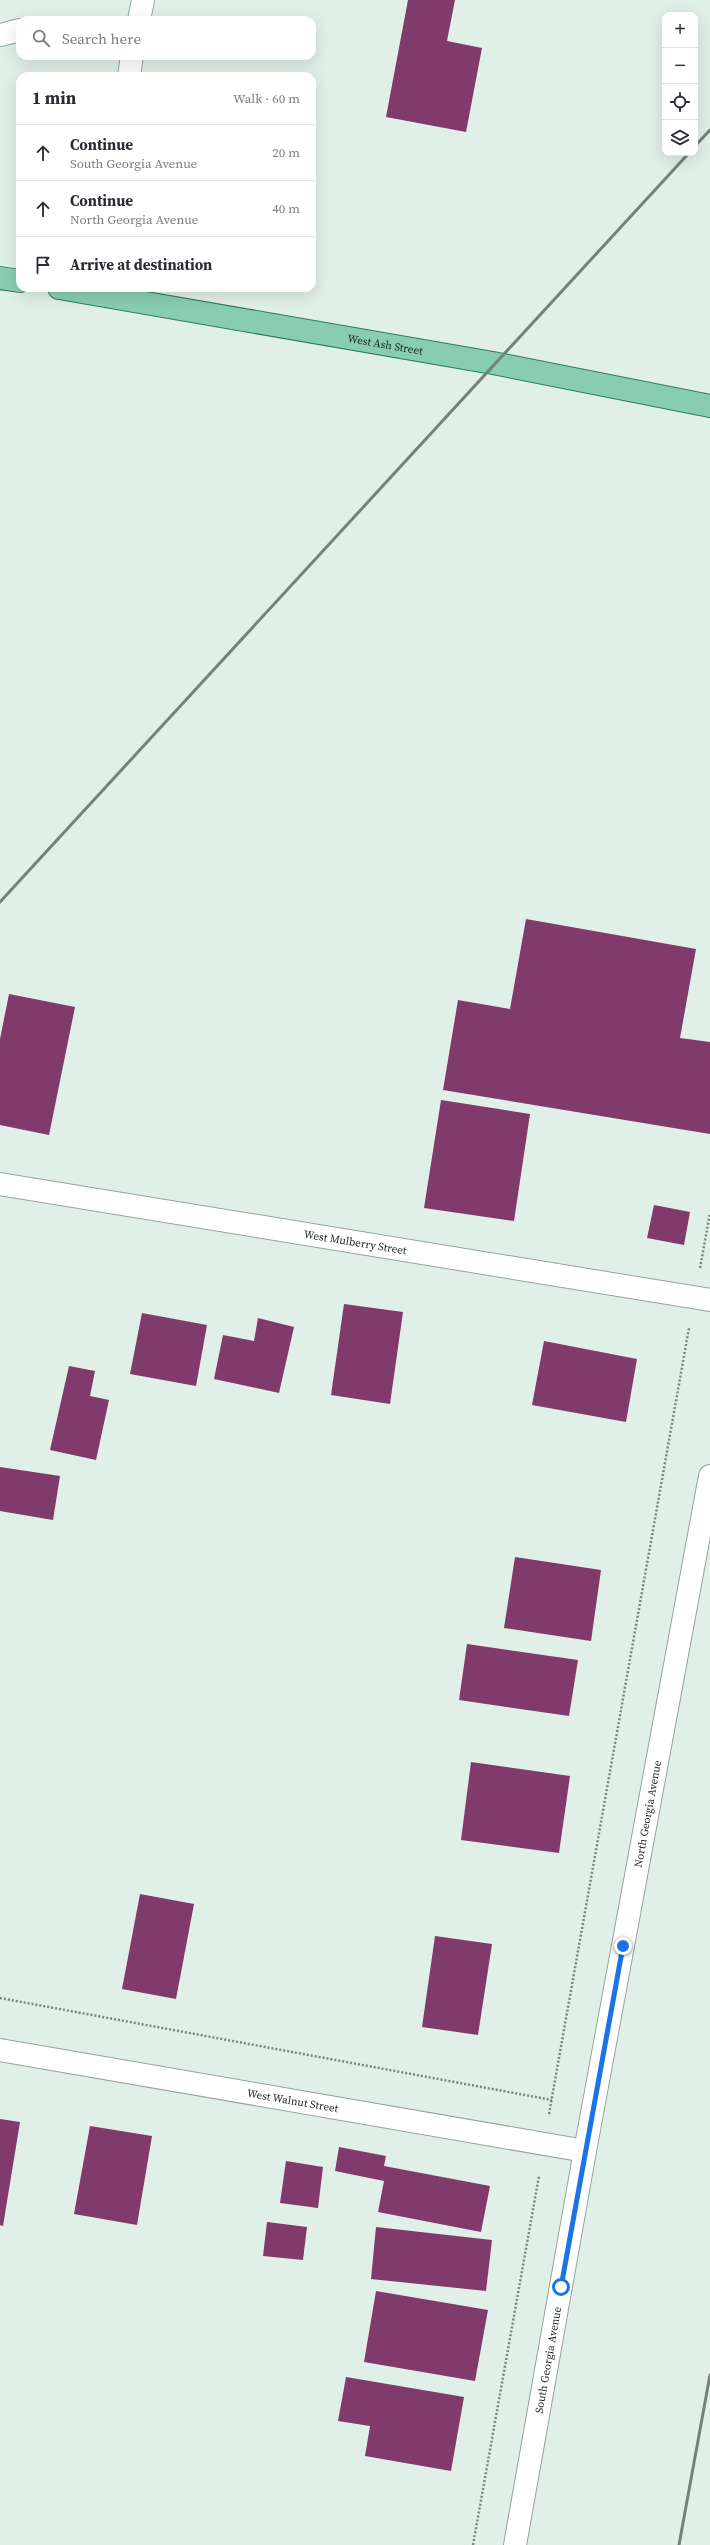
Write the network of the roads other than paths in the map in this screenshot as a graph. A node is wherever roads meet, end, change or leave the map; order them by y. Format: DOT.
graph roads {
  1 [pos="143,0"];
  2 [pos="140,16"];
  3 [pos="16,31"];
  4 [pos="0,35"];
  5 [pos="131,60"];
  6 [pos="130,72"];
  7 [pos="0,278"];
  8 [pos="16,280"];
  9 [pos="100,292"];
  10 [pos="710,406"];
  11 [pos="0,1184"];
  12 [pos="710,1300"];
  13 [pos="710,1476"];
  14 [pos="0,2050"];
  15 [pos="585,2151"];
  16 [pos="515,2545"];
  1 -- 2 [label="street"];
  3 -- 4 [label="street"];
  5 -- 6 [label="street"];
  7 -- 8 [label="main road"];
  9 -- 10 [label="main road, West Ash Street"];
  11 -- 12 [label="street, West Mulberry Street"];
  13 -- 15 [label="street, North Georgia Avenue"];
  14 -- 15 [label="street, West Walnut Street"];
  15 -- 16 [label="street, South Georgia Avenue"];
}
